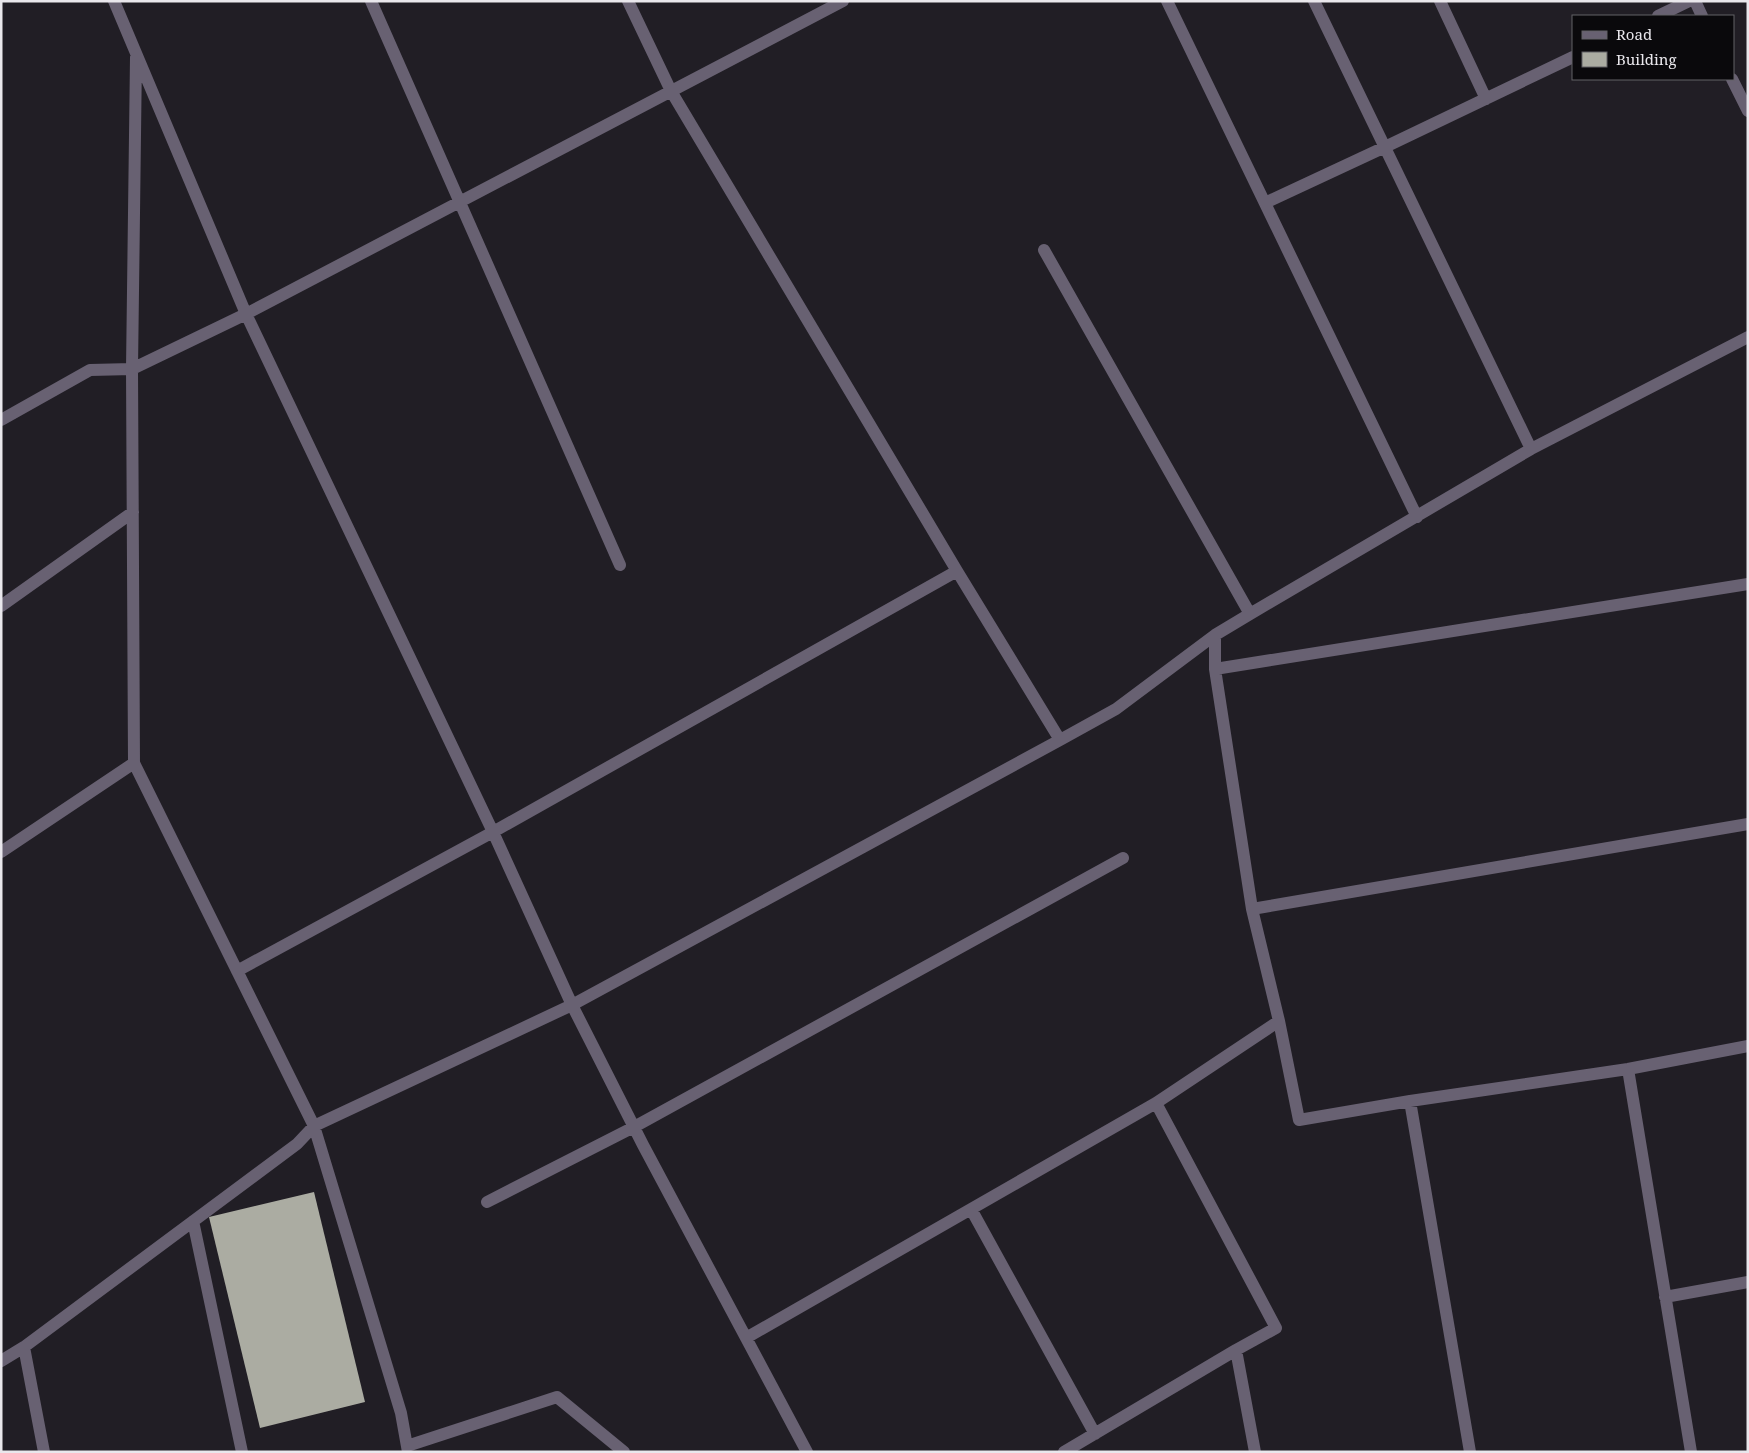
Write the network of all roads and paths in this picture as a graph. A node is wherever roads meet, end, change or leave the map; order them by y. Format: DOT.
graph roads {
  1 [pos="114,1"];
  2 [pos="371,1"];
  3 [pos="628,1"];
  4 [pos="843,1"];
  5 [pos="1168,1"];
  6 [pos="1314,1"];
  7 [pos="1440,1"];
  8 [pos="1689,1"];
  9 [pos="1695,1"];
  10 [pos="1660,15"];
  11 [pos="1702,15"];
  12 [pos="136,53"];
  13 [pos="1572,57"];
  14 [pos="1732,80"];
  15 [pos="671,91"];
  16 [pos="1486,99"];
  17 [pos="1748,111"];
  18 [pos="1385,148"];
  19 [pos="460,202"];
  20 [pos="1265,203"];
  21 [pos="1044,250"];
  22 [pos="246,314"];
  23 [pos="1748,337"];
  24 [pos="132,369"];
  25 [pos="1,420"];
  26 [pos="1532,449"];
  27 [pos="133,512"];
  28 [pos="1417,517"];
  29 [pos="620,565"];
  30 [pos="957,572"];
  31 [pos="1748,584"];
  32 [pos="1,606"];
  33 [pos="1250,614"];
  34 [pos="1215,635"];
  35 [pos="1215,669"];
  36 [pos="1060,740"];
  37 [pos="134,763"];
  38 [pos="1748,824"];
  39 [pos="493,832"];
  40 [pos="1,852"];
  41 [pos="1123,858"];
  42 [pos="1252,909"];
  43 [pos="237,971"];
  44 [pos="572,1005"];
  45 [pos="1279,1021"];
  46 [pos="1748,1046"];
  47 [pos="1628,1069"];
  48 [pos="1410,1101"];
  49 [pos="1156,1103"];
  50 [pos="314,1126"];
  51 [pos="634,1127"];
  52 [pos="487,1202"];
  53 [pos="971,1209"];
  54 [pos="193,1221"];
  55 [pos="1748,1282"];
  56 [pos="1665,1297"];
  57 [pos="746,1338"];
  58 [pos="24,1347"];
  59 [pos="1236,1350"];
  60 [pos="1,1361"];
  61 [pos="1095,1434"];
  62 [pos="408,1449"];
  63 [pos="44,1452"];
  64 [pos="242,1452"];
  65 [pos="624,1452"];
  66 [pos="807,1452"];
  67 [pos="1064,1452"];
  68 [pos="1255,1452"];
  69 [pos="1470,1452"];
  70 [pos="1691,1452"];
  1 -- 12 [label="street"];
  2 -- 19 [label="street"];
  3 -- 15 [label="street"];
  4 -- 15 [label="street"];
  5 -- 20 [label="street"];
  6 -- 18 [label="street"];
  7 -- 16 [label="street"];
  8 -- 10 [label="street"];
  9 -- 11 [label="street"];
  12 -- 22 [label="street"];
  12 -- 24 [label="street"];
  13 -- 16 [label="street"];
  14 -- 17 [label="street"];
  15 -- 19 [label="street"];
  15 -- 30 [label="street"];
  16 -- 18 [label="street"];
  18 -- 20 [label="street"];
  18 -- 26 [label="street"];
  19 -- 22 [label="street"];
  19 -- 29 [label="street"];
  20 -- 28 [label="street"];
  21 -- 33 [label="street"];
  22 -- 24 [label="street"];
  22 -- 39 [label="street"];
  23 -- 26 [label="street"];
  24 -- 25 [label="street"];
  24 -- 27 [label="street"];
  26 -- 28 [label="street"];
  27 -- 32 [label="street"];
  27 -- 37 [label="street"];
  28 -- 33 [label="street"];
  30 -- 36 [label="street"];
  30 -- 39 [label="street"];
  31 -- 35 [label="street"];
  33 -- 34 [label="street"];
  34 -- 35 [label="street"];
  34 -- 36 [label="street"];
  35 -- 42 [label="street"];
  36 -- 44 [label="street"];
  37 -- 40 [label="street"];
  37 -- 43 [label="street"];
  38 -- 42 [label="street"];
  39 -- 43 [label="street"];
  39 -- 44 [label="street"];
  41 -- 51 [label="street"];
  42 -- 45 [label="street"];
  43 -- 50 [label="street"];
  44 -- 50 [label="street"];
  44 -- 51 [label="street"];
  45 -- 48 [label="street"];
  45 -- 49 [label="street"];
  46 -- 47 [label="street"];
  47 -- 48 [label="street"];
  47 -- 56 [label="street"];
  48 -- 69 [label="street"];
  49 -- 53 [label="street"];
  49 -- 59 [label="street"];
  50 -- 54 [label="street"];
  50 -- 62 [label="street"];
  51 -- 52 [label="street"];
  51 -- 57 [label="street"];
  53 -- 57 [label="street"];
  53 -- 61 [label="street"];
  54 -- 58 [label="street"];
  54 -- 64 [label="street"];
  55 -- 56 [label="street"];
  56 -- 70 [label="street"];
  57 -- 66 [label="street"];
  58 -- 60 [label="street"];
  58 -- 63 [label="street"];
  59 -- 61 [label="street"];
  59 -- 68 [label="street"];
  61 -- 67 [label="street"];
  62 -- 65 [label="street"];
}
